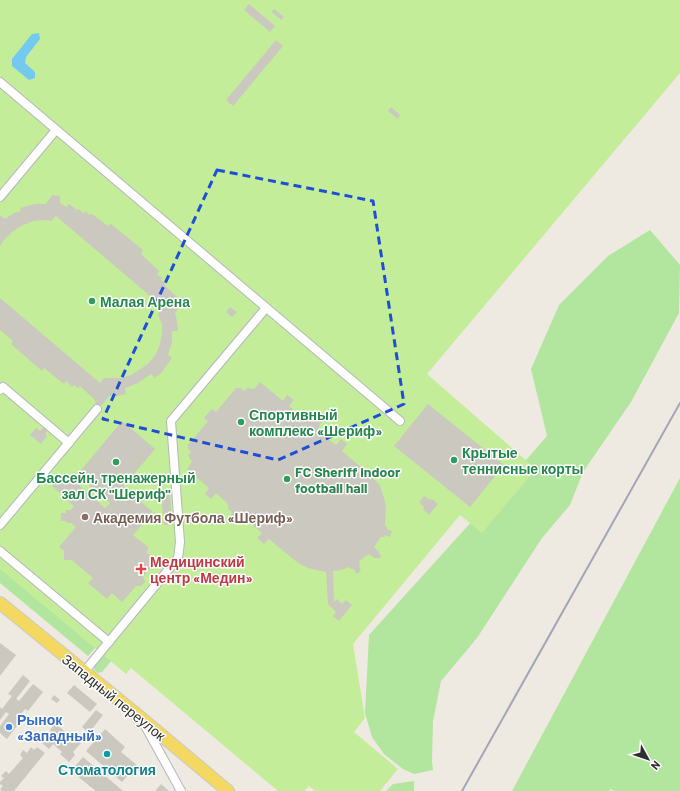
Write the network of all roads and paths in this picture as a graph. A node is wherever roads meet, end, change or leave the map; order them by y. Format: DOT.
graph roads {
  1 [pos="0,82"];
  2 [pos="56,130"];
  3 [pos="0,197"];
  4 [pos="266,308"];
  5 [pos="1,387"];
  6 [pos="97,409"];
  7 [pos="400,421"];
  8 [pos="69,443"];
  9 [pos="0,525"];
  10 [pos="0,551"];
  11 [pos="0,603"];
  12 [pos="109,642"];
  13 [pos="84,672"];
  14 [pos="141,718"];
  15 [pos="181,791"];
  16 [pos="228,791"];
  1 -- 2 [label="street"];
  2 -- 3 [label="street"];
  2 -- 4 [label="street"];
  4 -- 7 [label="street"];
  4 -- 12 [label="street"];
  5 -- 8 [label="street"];
  6 -- 8 [label="street"];
  8 -- 9 [label="street"];
  10 -- 12 [label="street"];
  11 -- 13 [label="main road, Западный переулок"];
  12 -- 13 [label="street"];
  13 -- 14 [label="main road, Западный переулок"];
  14 -- 15 [label="street"];
  14 -- 16 [label="main road, Западный переулок"];
}
